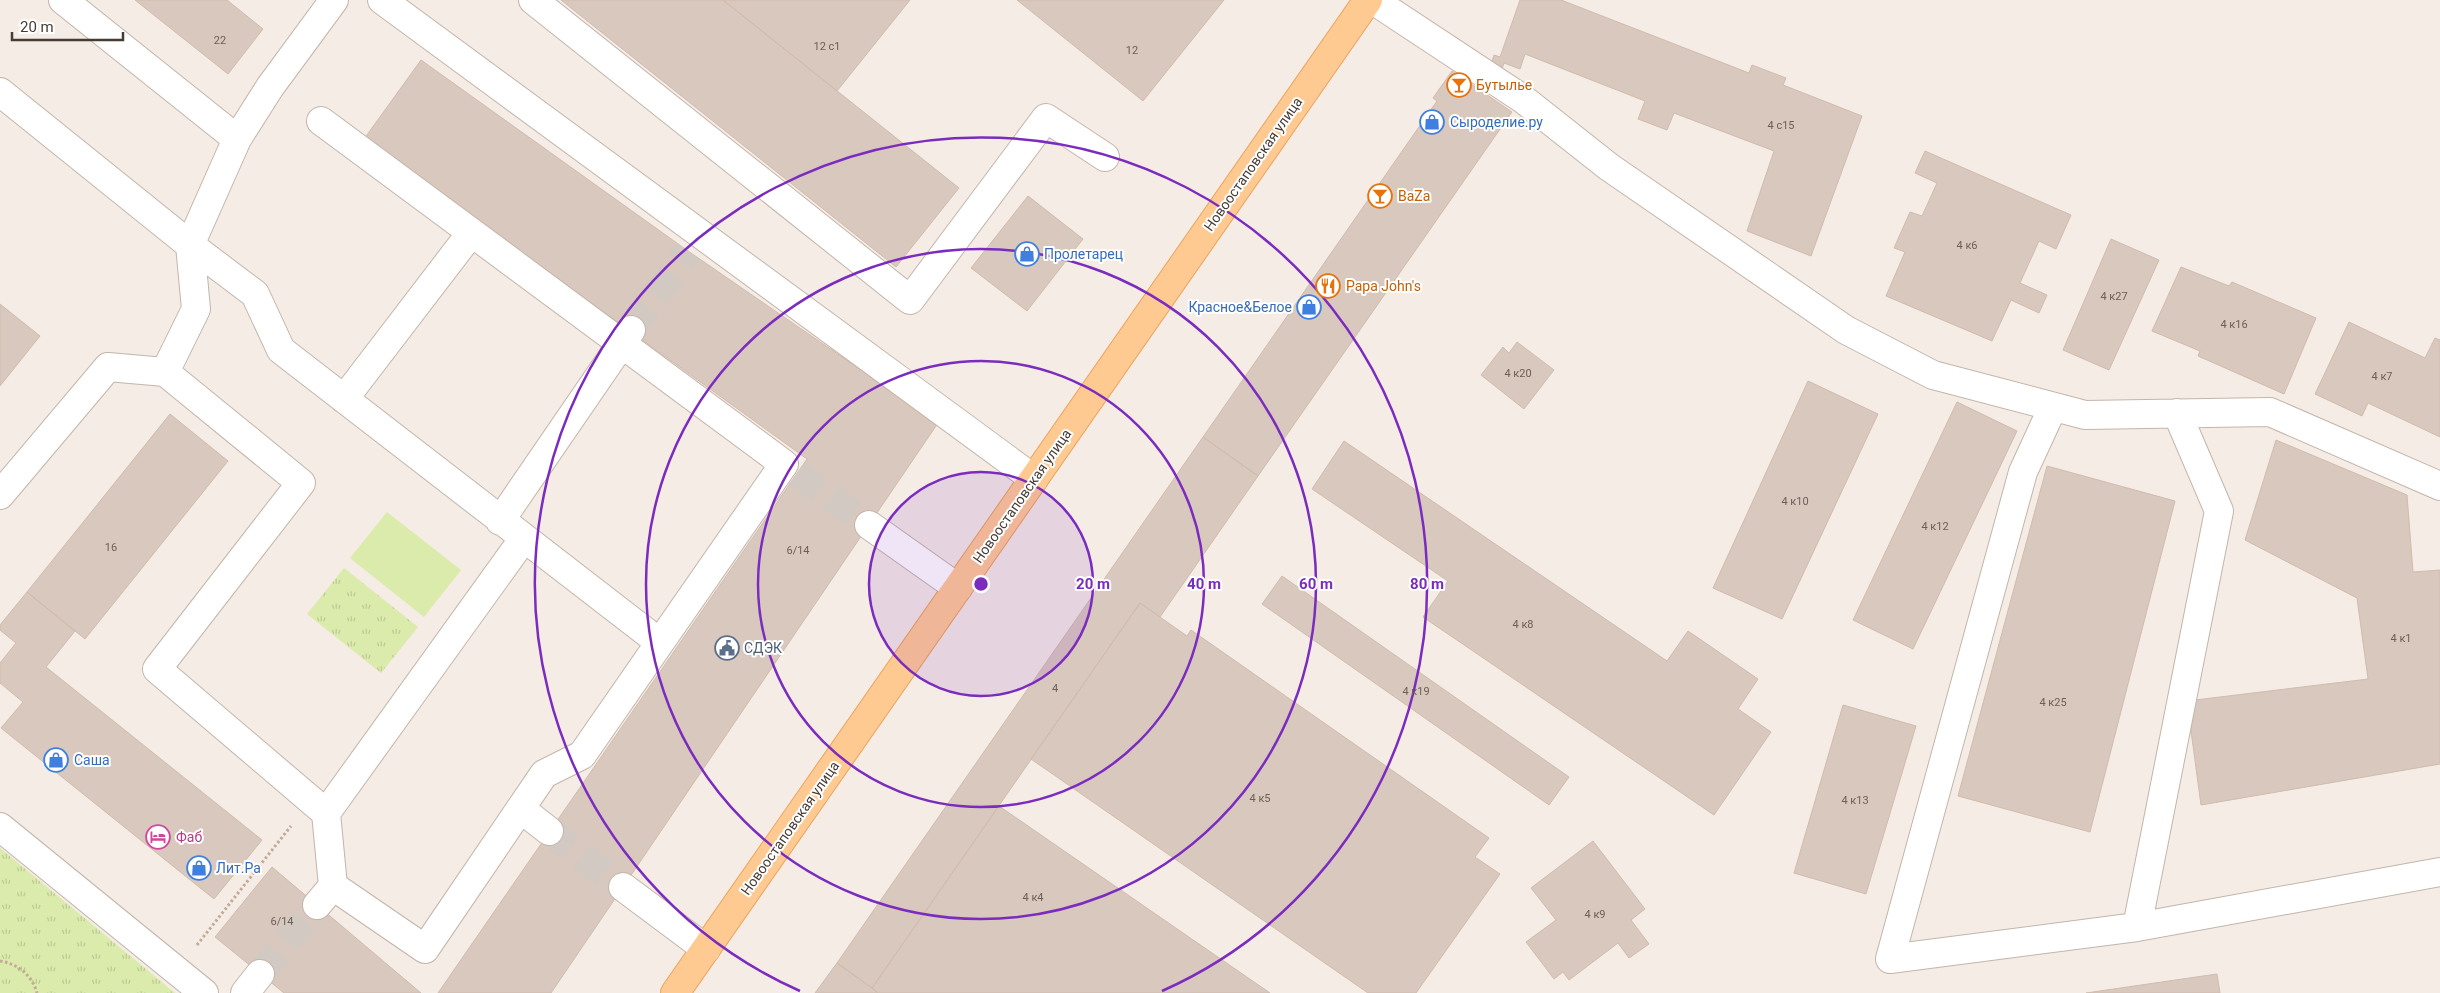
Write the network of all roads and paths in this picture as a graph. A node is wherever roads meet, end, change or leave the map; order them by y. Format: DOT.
graph roads {
  1 [pos="63,0"];
  2 [pos="334,0"];
  3 [pos="382,0"];
  4 [pos="533,0"];
  5 [pos="1368,0"];
  6 [pos="1373,0"];
  7 [pos="0,92"];
  8 [pos="321,121"];
  9 [pos="237,139"];
  10 [pos="1105,157"];
  11 [pos="471,233"];
  12 [pos="190,245"];
  13 [pos="626,338"];
  14 [pos="165,372"];
  15 [pos="344,399"];
  16 [pos="2053,407"];
  17 [pos="2177,412"];
  18 [pos="1034,479"];
  19 [pos="2440,486"];
  20 [pos="0,495"];
  21 [pos="500,521"];
  22 [pos="869,525"];
  23 [pos="524,538"];
  24 [pos="958,588"];
  25 [pos="660,642"];
  26 [pos="318,806"];
  27 [pos="521,809"];
  28 [pos="0,827"];
  29 [pos="549,832"];
  30 [pos="2440,872"];
  31 [pos="623,887"];
  32 [pos="2137,927"];
  33 [pos="706,948"];
  34 [pos="0,961"];
  35 [pos="177,971"];
  36 [pos="37,993"];
  37 [pos="204,993"];
  38 [pos="675,993"];
  1 -- 9 [label="street"];
  2 -- 9 [label="street"];
  3 -- 18 [label="street"];
  4 -- 10 [label="street"];
  5 -- 18 [label="main road, Новоостаповская улица"];
  6 -- 16 [label="street"];
  7 -- 12 [label="street"];
  8 -- 11 [label="street"];
  9 -- 12 [label="street"];
  11 -- 13 [label="street"];
  11 -- 15 [label="street"];
  12 -- 14 [label="street"];
  12 -- 15 [label="street"];
  13 -- 21 [label="street"];
  13 -- 25 [label="street"];
  14 -- 20 [label="street"];
  14 -- 26 [label="street"];
  15 -- 21 [label="street"];
  16 -- 17 [label="street"];
  16 -- 32 [label="street"];
  17 -- 19 [label="street"];
  17 -- 32 [label="street"];
  18 -- 24 [label="main road, Новоостаповская улица"];
  21 -- 23 [label="street"];
  22 -- 24 [label="street"];
  23 -- 25 [label="street"];
  23 -- 26 [label="street"];
  24 -- 33 [label="main road, Новоостаповская улица"];
  25 -- 27 [label="street"];
  26 -- 27 [label="street"];
  26 -- 35 [label="path"];
  27 -- 29 [label="street"];
  28 -- 35 [label="street"];
  30 -- 32 [label="street"];
  31 -- 33 [label="street"];
  33 -- 38 [label="main road, Новоостаповская улица"];
  34 -- 36 [label="path"];
  35 -- 37 [label="street"];
}
